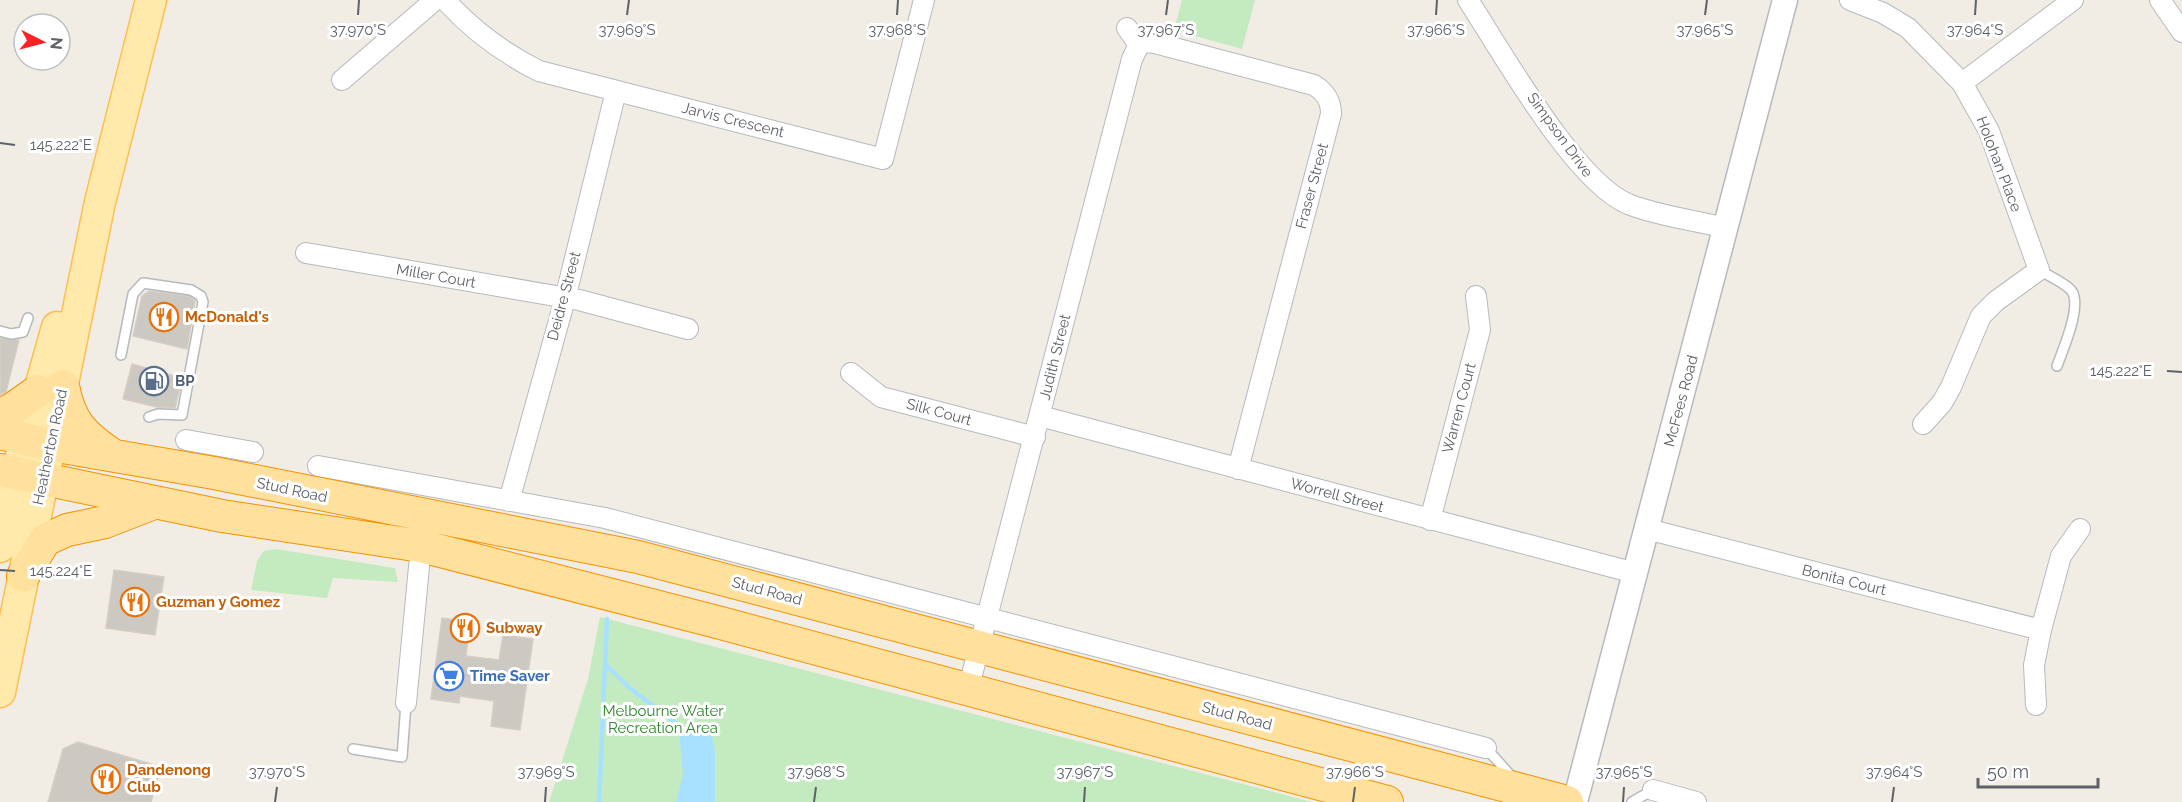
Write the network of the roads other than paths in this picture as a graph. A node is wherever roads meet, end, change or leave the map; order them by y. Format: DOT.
graph roads {
  1 [pos="151,0"];
  2 [pos="435,0"];
  3 [pos="445,0"];
  4 [pos="924,0"];
  5 [pos="1468,0"];
  6 [pos="1785,0"];
  7 [pos="1850,0"];
  8 [pos="2073,0"];
  9 [pos="2160,0"];
  10 [pos="1127,28"];
  11 [pos="2182,32"];
  12 [pos="1139,45"];
  13 [pos="342,80"];
  14 [pos="1962,82"];
  15 [pos="616,91"];
  16 [pos="1726,228"];
  17 [pos="306,254"];
  18 [pos="2039,270"];
  19 [pos="1476,296"];
  20 [pos="565,299"];
  21 [pos="28,318"];
  22 [pos="688,329"];
  23 [pos="0,331"];
  24 [pos="121,355"];
  25 [pos="2057,366"];
  26 [pos="851,373"];
  27 [pos="50,389"];
  28 [pos="0,414"];
  29 [pos="1040,416"];
  30 [pos="150,417"];
  31 [pos="1923,424"];
  32 [pos="1035,437"];
  33 [pos="25,439"];
  34 [pos="186,440"];
  35 [pos="253,452"];
  36 [pos="114,456"];
  37 [pos="217,460"];
  38 [pos="318,466"];
  39 [pos="1238,469"];
  40 [pos="20,474"];
  41 [pos="509,501"];
  42 [pos="154,503"];
  43 [pos="1430,520"];
  44 [pos="1647,529"];
  45 [pos="2080,529"];
  46 [pos="421,546"];
  47 [pos="0,547"];
  48 [pos="1635,573"];
  49 [pos="23,576"];
  50 [pos="986,617"];
  51 [pos="2041,630"];
  52 [pos="979,649"];
  53 [pos="968,690"];
  54 [pos="0,692"];
  55 [pos="406,704"];
  56 [pos="2036,705"];
  57 [pos="1486,748"];
  58 [pos="353,750"];
  59 [pos="1653,790"];
  60 [pos="1525,791"];
  61 [pos="1387,802"];
  62 [pos="1567,802"];
  63 [pos="1575,802"];
  64 [pos="1632,802"];
  65 [pos="1696,802"];
  1 -- 27 [label="main road, Heatherton Road"];
  2 -- 13 [label="street"];
  3 -- 15 [label="street, Jarvis Crescent"];
  4 -- 15 [label="street, Jarvis Crescent"];
  5 -- 16 [label="street, Simpson Drive"];
  6 -- 16 [label="street, McFees Road"];
  7 -- 14 [label="street, Holohan Place"];
  8 -- 14 [label="street"];
  9 -- 11 [label="street"];
  10 -- 12 [label="street"];
  12 -- 29 [label="street, Judith Street"];
  12 -- 39 [label="street, Fraser Street"];
  14 -- 18 [label="street, Holohan Place"];
  15 -- 20 [label="street, Deidre Street"];
  16 -- 44 [label="street, McFees Road"];
  17 -- 20 [label="street, Miller Court"];
  18 -- 25 [label="lane"];
  18 -- 31 [label="street"];
  19 -- 43 [label="street, Warren Court"];
  20 -- 22 [label="street, Miller Court"];
  20 -- 41 [label="street, Deidre Street"];
  21 -- 23 [label="lane"];
  24 -- 30 [label="lane"];
  26 -- 32 [label="street, Silk Court"];
  27 -- 28 [label="highway"];
  27 -- 33 [label="main road, Heatherton Road"];
  27 -- 36 [label="highway"];
  29 -- 32 [label="street, Judith Street"];
  29 -- 39 [label="street, Worrell Street"];
  32 -- 50 [label="street, Judith Street"];
  33 -- 36 [label="highway, Stud Road"];
  33 -- 40 [label="main road, Heatherton Road"];
  34 -- 37 [label="street"];
  35 -- 37 [label="street"];
  36 -- 37 [label="highway, Stud Road"];
  37 -- 52 [label="highway, Stud Road"];
  38 -- 41 [label="street, Stud Road"];
  39 -- 43 [label="street, Worrell Street"];
  40 -- 42 [label="highway"];
  40 -- 47 [label="main road, Heatherton Road"];
  40 -- 49 [label="main road, Heatherton Road"];
  41 -- 50 [label="street, Stud Road"];
  42 -- 46 [label="highway"];
  42 -- 49 [label="highway"];
  43 -- 48 [label="street, Worrell Street"];
  44 -- 48 [label="street, McFees Road"];
  44 -- 51 [label="street, Bonita Court"];
  45 -- 51 [label="street"];
  46 -- 53 [label="highway"];
  46 -- 55 [label="street"];
  48 -- 63 [label="street, McFees Road"];
  49 -- 54 [label="main road, Heatherton Road"];
  50 -- 52 [label="street, Judith Street"];
  50 -- 57 [label="street, Stud Road"];
  51 -- 56 [label="street"];
  52 -- 53 [label="street, Judith Street"];
  52 -- 60 [label="highway, Stud Road"];
  53 -- 61 [label="highway"];
  55 -- 58 [label="lane"];
  57 -- 60 [label="lane, Stud Road"];
  59 -- 64 [label="lane"];
  59 -- 65 [label="street"];
  60 -- 62 [label="highway, Stud Road"];
}
